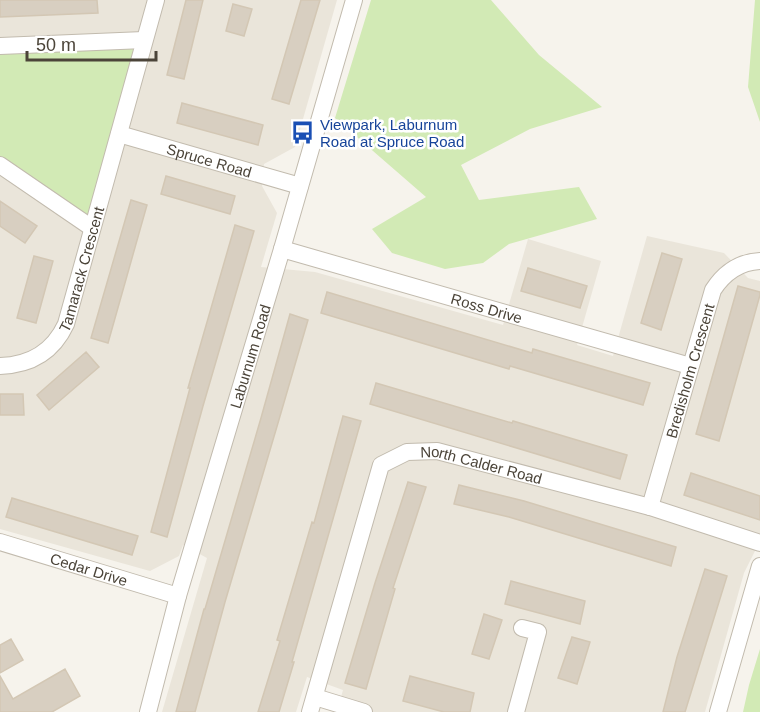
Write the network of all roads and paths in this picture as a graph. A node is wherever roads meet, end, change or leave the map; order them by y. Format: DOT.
graph roads {
  1 [pos="156,0"];
  2 [pos="354,0"];
  3 [pos="144,40"];
  4 [pos="0,46"];
  5 [pos="119,135"];
  6 [pos="0,165"];
  7 [pos="300,186"];
  8 [pos="92,228"];
  9 [pos="282,249"];
  10 [pos="760,261"];
  11 [pos="0,366"];
  12 [pos="690,366"];
  13 [pos="650,507"];
  14 [pos="0,542"];
  15 [pos="760,543"];
  16 [pos="760,566"];
  17 [pos="178,596"];
  18 [pos="522,628"];
  19 [pos="312,705"];
  20 [pos="148,712"];
  21 [pos="364,712"];
  22 [pos="516,712"];
  23 [pos="718,712"];
  1 -- 3 [label="street, Tamarack Crescent"];
  2 -- 7 [label="street, Laburnum Road"];
  3 -- 4 [label="street"];
  3 -- 5 [label="street, Tamarack Crescent"];
  5 -- 7 [label="street, Spruce Road"];
  5 -- 8 [label="street, Tamarack Crescent"];
  6 -- 8 [label="street"];
  7 -- 9 [label="street, Laburnum Road"];
  8 -- 11 [label="street, Tamarack Crescent"];
  9 -- 12 [label="street, Ross Drive"];
  9 -- 17 [label="street, Laburnum Road"];
  10 -- 12 [label="street, Bredisholm Crescent"];
  12 -- 13 [label="street, Bredisholm Crescent"];
  13 -- 15 [label="street, North Calder Road"];
  13 -- 19 [label="street, North Calder Road"];
  14 -- 17 [label="street, Cedar Drive"];
  16 -- 23 [label="street"];
  17 -- 20 [label="street, Laburnum Road"];
  18 -- 22 [label="street"];
  19 -- 21 [label="street"];
}
